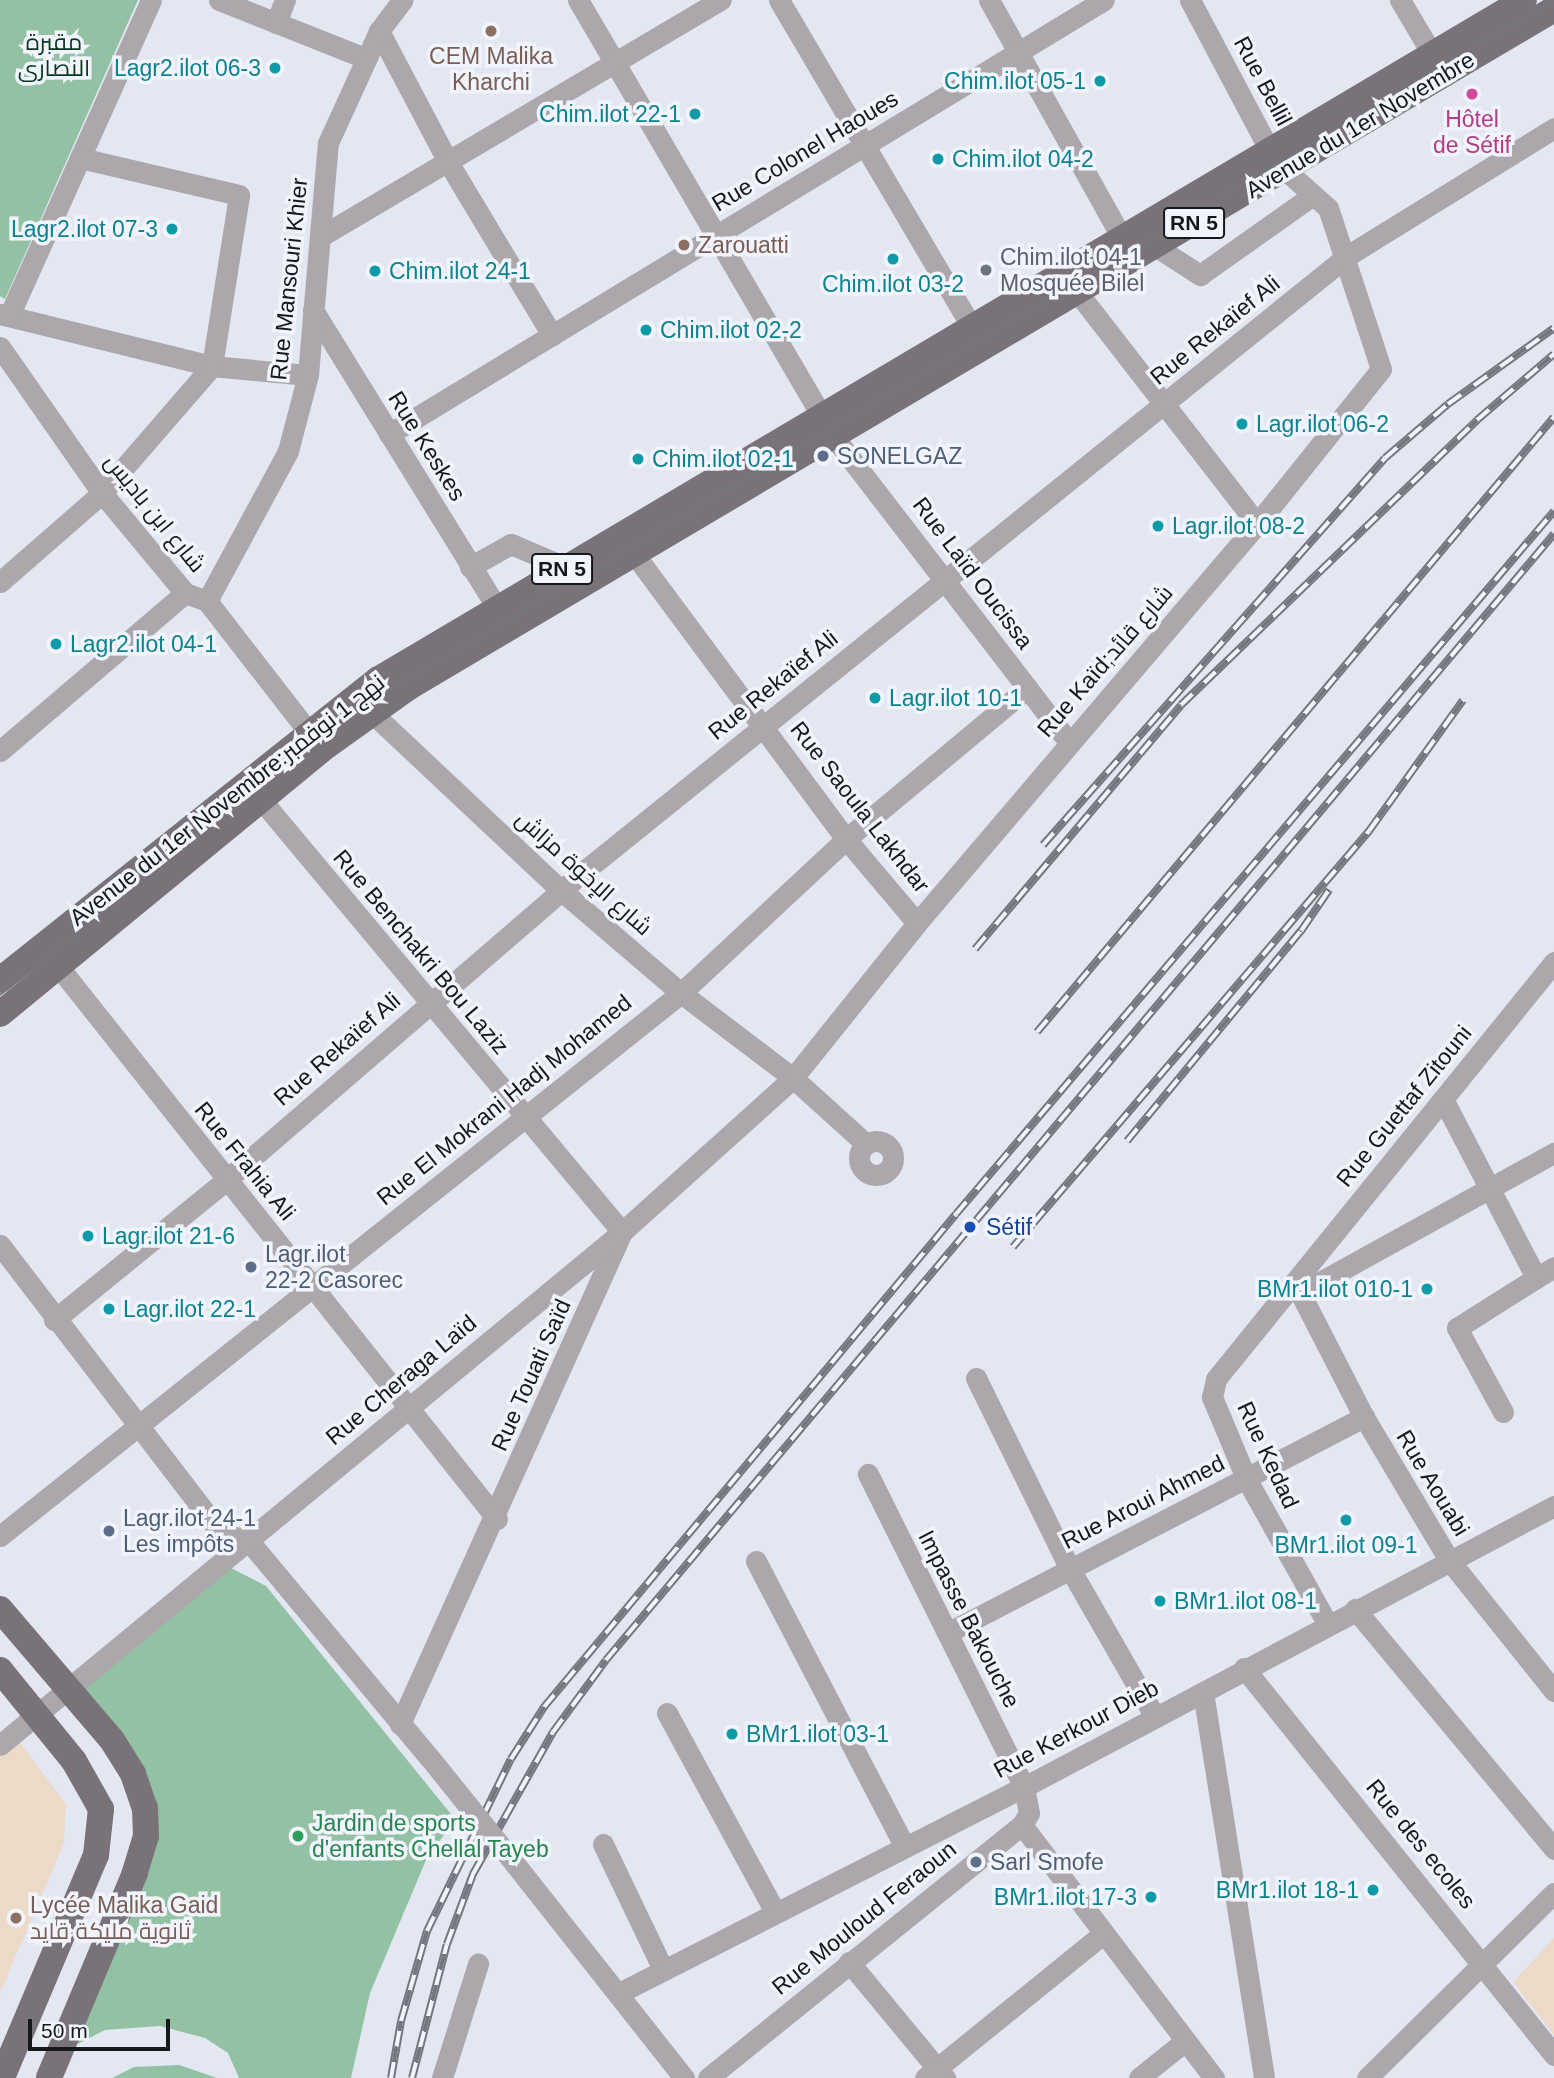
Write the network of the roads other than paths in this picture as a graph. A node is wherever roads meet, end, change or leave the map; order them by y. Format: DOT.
graph roads {
  1 [pos="151,0"];
  2 [pos="219,0"];
  3 [pos="285,0"];
  4 [pos="402,0"];
  5 [pos="578,0"];
  6 [pos="721,0"];
  7 [pos="779,0"];
  8 [pos="989,0"];
  9 [pos="1104,0"];
  10 [pos="1190,0"];
  11 [pos="1400,0"];
  12 [pos="1524,0"];
  13 [pos="1554,9"];
  14 [pos="276,23"];
  15 [pos="379,31"];
  16 [pos="1018,52"];
  17 [pos="1432,54"];
  18 [pos="365,58"];
  19 [pos="614,63"];
  20 [pos="1554,128"];
  21 [pos="862,147"];
  22 [pos="1269,149"];
  23 [pos="80,158"];
  24 [pos="448,162"];
  25 [pos="1285,170"];
  26 [pos="1313,195"];
  27 [pos="323,236"];
  28 [pos="715,236"];
  29 [pos="1122,238"];
  30 [pos="1155,246"];
  31 [pos="1347,256"];
  32 [pos="1078,293"];
  33 [pos="313,310"];
  34 [pos="4,315"];
  35 [pos="972,328"];
  36 [pos="552,335"];
  37 [pos="0,347"];
  38 [pos="212,366"];
  39 [pos="308,375"];
  40 [pos="1162,406"];
  41 [pos="827,426"];
  42 [pos="389,434"];
  43 [pos="102,493"];
  44 [pos="1257,524"];
  45 [pos="635,555"];
  46 [pos="470,567"];
  47 [pos="565,567"];
  48 [pos="946,579"];
  49 [pos="0,582"];
  50 [pos="185,593"];
  51 [pos="207,601"];
  52 [pos="498,608"];
  53 [pos="1027,688"];
  54 [pos="346,703"];
  55 [pos="371,712"];
  56 [pos="764,726"];
  57 [pos="308,731"];
  58 [pos="1069,742"];
  59 [pos="0,751"];
  60 [pos="263,802"];
  61 [pos="846,839"];
  62 [pos="563,892"];
  63 [pos="917,923"];
  64 [pos="1554,962"];
  65 [pos="58,966"];
  66 [pos="0,979"];
  67 [pos="681,993"];
  68 [pos="429,1005"];
  69 [pos="0,1014"];
  70 [pos="793,1078"];
  71 [pos="1443,1099"];
  72 [pos="526,1117"];
  73 [pos="866,1144"];
  74 [pos="1554,1153"];
  75 [pos="225,1181"];
  76 [pos="1492,1186"];
  77 [pos="622,1232"];
  78 [pos="3,1255"];
  79 [pos="1545,1273"];
  80 [pos="313,1287"];
  81 [pos="1298,1288"];
  82 [pos="54,1320"];
  83 [pos="976,1378"];
  84 [pos="410,1407"];
  85 [pos="1503,1412"];
  86 [pos="1364,1417"];
  87 [pos="142,1427"];
  88 [pos="867,1474"];
  89 [pos="1246,1478"];
  90 [pos="1553,1509"];
  91 [pos="497,1519"];
  92 [pos="0,1536"];
  93 [pos="248,1541"];
  94 [pos="1449,1560"];
  95 [pos="756,1562"];
  96 [pos="1070,1569"];
  97 [pos="0,1609"];
  98 [pos="1355,1609"];
  99 [pos="1327,1623"];
  100 [pos="947,1633"];
  101 [pos="1244,1668"];
  102 [pos="0,1670"];
  103 [pos="69,1689"];
  104 [pos="1554,1690"];
  105 [pos="1203,1692"];
  106 [pos="667,1713"];
  107 [pos="36,1716"];
  108 [pos="1155,1717"];
  109 [pos="400,1724"];
  110 [pos="0,1745"];
  111 [pos="1024,1787"];
  112 [pos="1022,1825"];
  113 [pos="603,1844"];
  114 [pos="904,1845"];
  115 [pos="1554,1849"];
  116 [pos="1554,1893"];
  117 [pos="775,1912"];
  118 [pos="1104,1933"];
  119 [pos="849,1962"];
  120 [pos="478,1965"];
  121 [pos="1486,1965"];
  122 [pos="663,1969"];
  123 [pos="619,1993"];
  124 [pos="1185,2041"];
  125 [pos="1554,2055"];
  126 [pos="936,2075"];
  127 [pos="2,2078"];
  128 [pos="49,2078"];
  129 [pos="442,2078"];
  130 [pos="684,2078"];
  131 [pos="708,2078"];
  132 [pos="1139,2078"];
  133 [pos="1214,2078"];
  134 [pos="1264,2078"];
  135 [pos="1367,2078"];
  1 -- 23 [label="street"];
  2 -- 14 [label="street"];
  3 -- 14 [label="street"];
  4 -- 15 [label="street, Rue Mansouri Khier"];
  5 -- 19 [label="street, Rue Laïd Oucissa"];
  6 -- 19 [label="street"];
  7 -- 21 [label="street"];
  8 -- 16 [label="street"];
  9 -- 16 [label="street, Rue Colonel Haoues"];
  10 -- 22 [label="street, Rue Bellil"];
  11 -- 17 [label="street"];
  12 -- 17 [label="main road, Avenue du 1er Novembre / RN 5"];
  13 -- 25 [label="main road, Avenue du 1er Novembre / RN 5"];
  14 -- 18 [label="street"];
  15 -- 18 [label="street, Rue Mansouri Khier"];
  15 -- 24 [label="street"];
  16 -- 21 [label="street, Rue Colonel Haoues"];
  16 -- 29 [label="street"];
  17 -- 22 [label="main road, Avenue du 1er Novembre / RN 5"];
  18 -- 27 [label="street, Rue Mansouri Khier"];
  19 -- 24 [label="street"];
  19 -- 28 [label="street, Rue Laïd Oucissa"];
  20 -- 31 [label="street, Rue Rekaïef Ali"];
  21 -- 28 [label="street, Rue Colonel Haoues"];
  21 -- 35 [label="street"];
  22 -- 29 [label="main road, Avenue du 1er Novembre / RN 5"];
  23 -- 34 [label="street"];
  23 -- 38 [label="street"];
  24 -- 27 [label="street"];
  24 -- 36 [label="street"];
  25 -- 26 [label="street"];
  25 -- 30 [label="main road, Avenue du 1er Novembre / RN 5"];
  26 -- 30 [label="street"];
  26 -- 31 [label="street"];
  27 -- 33 [label="street, Rue Mansouri Khier"];
  28 -- 36 [label="street, Rue Colonel Haoues"];
  28 -- 41 [label="street, Rue Laïd Oucissa"];
  29 -- 35 [label="main road, Avenue du 1er Novembre / RN 5"];
  30 -- 32 [label="main road, Avenue du 1er Novembre / RN 5"];
  31 -- 40 [label="street, Rue Rekaïef Ali"];
  31 -- 44 [label="street, Rue Kaïd;شارع قائد"];
  32 -- 40 [label="street"];
  32 -- 41 [label="main road, Avenue du 1er Novembre / RN 5"];
  33 -- 39 [label="street, Rue Mansouri Khier"];
  33 -- 42 [label="street, Rue Keskes"];
  34 -- 38 [label="street"];
  35 -- 41 [label="main road, Avenue du 1er Novembre / RN 5"];
  36 -- 42 [label="street, Rue Colonel Haoues"];
  37 -- 43 [label="street, شارع ابن باديس"];
  38 -- 39 [label="street"];
  38 -- 43 [label="street"];
  39 -- 51 [label="street, Rue Mansouri Khier"];
  40 -- 44 [label="street"];
  40 -- 48 [label="street, Rue Rekaïef Ali"];
  41 -- 45 [label="main road, Avenue du 1er Novembre / RN 5"];
  41 -- 47 [label="main road, Avenue du 1er Novembre;نهج 1 نوفمبر / RN 5"];
  41 -- 48 [label="street, Rue Laïd Oucissa"];
  42 -- 46 [label="street, Rue Keskes"];
  43 -- 49 [label="street"];
  43 -- 50 [label="street, شارع ابن باديس"];
  44 -- 58 [label="street, Rue Kaïd;شارع قائد"];
  45 -- 55 [label="main road, Avenue du 1er Novembre / RN 5"];
  45 -- 56 [label="street, Rue Saoula Lakhdar"];
  46 -- 47 [label="street"];
  46 -- 52 [label="street, Rue Keskes"];
  47 -- 52 [label="main road, Avenue du 1er Novembre;نهج 1 نوفمبر / RN 5"];
  48 -- 53 [label="street, Rue Laïd Oucissa"];
  48 -- 56 [label="street, Rue Rekaïef Ali"];
  50 -- 51 [label="street, شارع ابن باديس"];
  50 -- 59 [label="street"];
  51 -- 57 [label="street, شارع ابن باديس"];
  52 -- 54 [label="main road, Avenue du 1er Novembre;نهج 1 نوفمبر / RN 5"];
  53 -- 58 [label="street, Rue Laïd Oucissa"];
  53 -- 61 [label="street, Rue El Mokrani Hadj Mohamed"];
  54 -- 55 [label="street, شارع الإخوة مزاش"];
  54 -- 57 [label="main road, Avenue du 1er Novembre;نهج 1 نوفمبر / RN 5"];
  55 -- 60 [label="main road, Avenue du 1er Novembre;نهج 1 نوفمبر / RN 5"];
  55 -- 62 [label="street, شارع الإخوة مزاش"];
  56 -- 61 [label="street, Rue Saoula Lakhdar"];
  56 -- 62 [label="street, Rue Rekaïef Ali"];
  57 -- 66 [label="main road, Avenue du 1er Novembre;نهج 1 نوفمبر / RN 5"];
  58 -- 63 [label="street, Rue Kaïd;شارع قائد"];
  60 -- 65 [label="main road, Avenue du 1er Novembre;نهج 1 نوفمبر / RN 5"];
  60 -- 68 [label="street, Rue Benchakri Bou Laziz"];
  61 -- 63 [label="street, Rue Saoula Lakhdar"];
  61 -- 67 [label="street, Rue El Mokrani Hadj Mohamed"];
  62 -- 67 [label="street, شارع الإخوة مزاش"];
  62 -- 68 [label="street, Rue Rekaïef Ali"];
  63 -- 70 [label="street, Rue Kaïd;شارع قائد"];
  64 -- 71 [label="street, Rue Guettaf Zitouni"];
  65 -- 69 [label="main road, Avenue du 1er Novembre;نهج 1 نوفمبر / RN 5"];
  65 -- 75 [label="street, Rue Frahia Ali"];
  67 -- 70 [label="street, شارع الإخوة مزاش"];
  67 -- 72 [label="street, Rue El Mokrani Hadj Mohamed"];
  68 -- 72 [label="street, Rue Benchakri Bou Laziz"];
  68 -- 75 [label="street, Rue Rekaïef Ali"];
  70 -- 73 [label="street, شارع الإخوة مزاش"];
  70 -- 77 [label="street, Rue Cheraga Laïd"];
  71 -- 76 [label="street"];
  71 -- 81 [label="street, Rue Guettaf Zitouni"];
  72 -- 77 [label="street, Rue Benchakri Bou Laziz"];
  72 -- 80 [label="street, Rue El Mokrani Hadj Mohamed"];
  74 -- 76 [label="street"];
  75 -- 80 [label="street, Rue Frahia Ali"];
  75 -- 82 [label="street, Rue Rekaïef Ali"];
  76 -- 79 [label="street"];
  76 -- 81 [label="street"];
  77 -- 84 [label="street, Rue Cheraga Laïd"];
  77 -- 91 [label="street, Rue Touati Saïd"];
  78 -- 82 [label="street"];
  79 -- 85 [label="street"];
  80 -- 84 [label="street, Rue Frahia Ali"];
  80 -- 87 [label="street, Rue El Mokrani Hadj Mohamed"];
  81 -- 86 [label="street, Rue Aouabi"];
  81 -- 89 [label="street, Rue Kedad"];
  82 -- 87 [label="street"];
  83 -- 96 [label="street"];
  84 -- 91 [label="street, Rue Frahia Ali"];
  84 -- 93 [label="street, Rue Cheraga Laïd"];
  86 -- 89 [label="street, Rue Aroui Ahmed"];
  86 -- 94 [label="street, Rue Aouabi"];
  87 -- 92 [label="street, Rue El Mokrani Hadj Mohamed"];
  87 -- 93 [label="street"];
  88 -- 100 [label="street, Impasse Bakouche"];
  89 -- 96 [label="street, Rue Aroui Ahmed"];
  89 -- 99 [label="street, Rue Kedad"];
  90 -- 94 [label="street, Rue Kerkour Dieb"];
  91 -- 109 [label="street, Rue Touati Saïd"];
  93 -- 103 [label="street, Rue Cheraga Laïd"];
  93 -- 109 [label="street"];
  94 -- 98 [label="street, Rue Kerkour Dieb"];
  94 -- 104 [label="street, Rue Aouabi"];
  95 -- 114 [label="street"];
  96 -- 100 [label="street, Rue Aroui Ahmed"];
  96 -- 108 [label="street"];
  97 -- 103 [label="main road"];
  98 -- 99 [label="street, Rue Kerkour Dieb"];
  98 -- 115 [label="street"];
  99 -- 101 [label="street, Rue Kerkour Dieb"];
  100 -- 111 [label="street, Impasse Bakouche"];
  101 -- 105 [label="street, Rue Kerkour Dieb"];
  101 -- 121 [label="street, Rue des ecoles"];
  102 -- 107 [label="main road"];
  103 -- 107 [label="street, Rue Cheraga Laïd"];
  103 -- 128 [label="main road"];
  105 -- 108 [label="street, Rue Kerkour Dieb"];
  105 -- 134 [label="street"];
  106 -- 117 [label="street"];
  107 -- 110 [label="street, Rue Cheraga Laïd"];
  107 -- 127 [label="main road"];
  108 -- 111 [label="street, Rue Kerkour Dieb"];
  109 -- 123 [label="street, bridge"];
  111 -- 112 [label="street"];
  111 -- 114 [label="street, Rue Kerkour Dieb"];
  112 -- 118 [label="street"];
  112 -- 119 [label="street, Rue Mouloud Feraoun"];
  113 -- 122 [label="street"];
  114 -- 117 [label="street, Rue Kerkour Dieb"];
  116 -- 121 [label="street"];
  117 -- 122 [label="street, Rue Kerkour Dieb"];
  118 -- 124 [label="street"];
  118 -- 126 [label="street"];
  119 -- 126 [label="street"];
  119 -- 131 [label="street, Rue Mouloud Feraoun"];
  120 -- 129 [label="street"];
  121 -- 125 [label="street, Rue des ecoles"];
  121 -- 135 [label="street"];
  122 -- 123 [label="street, Rue Kerkour Dieb"];
  123 -- 130 [label="street"];
  124 -- 132 [label="street"];
  124 -- 133 [label="street"];
}
